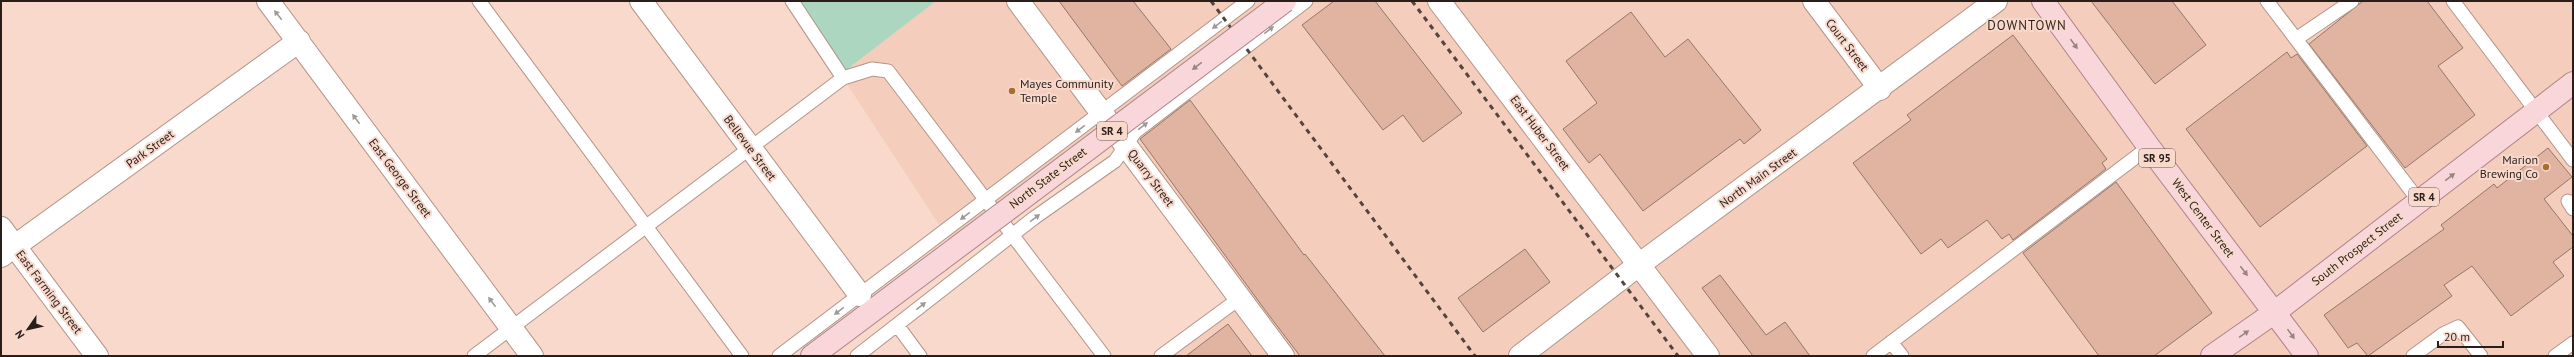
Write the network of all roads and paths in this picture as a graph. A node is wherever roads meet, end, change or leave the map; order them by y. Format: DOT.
graph roads {
  1 [pos="268,1"];
  2 [pos="479,1"];
  3 [pos="641,1"];
  4 [pos="792,1"];
  5 [pos="1018,1"];
  6 [pos="1248,1"];
  7 [pos="1285,1"];
  8 [pos="1306,1"];
  9 [pos="1439,1"];
  10 [pos="1814,1"];
  11 [pos="1996,1"];
  12 [pos="2043,1"];
  13 [pos="2267,1"];
  14 [pos="2352,1"];
  15 [pos="2453,1"];
  16 [pos="2296,39"];
  17 [pos="299,41"];
  18 [pos="843,78"];
  19 [pos="2573,83"];
  20 [pos="1880,89"];
  21 [pos="2537,111"];
  22 [pos="1101,112"];
  23 [pos="1126,145"];
  24 [pos="2149,146"];
  25 [pos="751,149"];
  26 [pos="2573,160"];
  27 [pos="986,200"];
  28 [pos="2419,201"];
  29 [pos="647,227"];
  30 [pos="1,228"];
  31 [pos="1012,235"];
  32 [pos="8,251"];
  33 [pos="1640,264"];
  34 [pos="860,295"];
  35 [pos="1240,298"];
  36 [pos="2275,312"];
  37 [pos="897,324"];
  38 [pos="511,328"];
  39 [pos="1891,342"];
  40 [pos="2573,343"];
  41 [pos="97,356"];
  42 [pos="474,356"];
  43 [pos="532,356"];
  44 [pos="742,356"];
  45 [pos="779,356"];
  46 [pos="812,356"];
  47 [pos="857,356"];
  48 [pos="920,356"];
  49 [pos="1104,356"];
  50 [pos="1160,356"];
  51 [pos="1284,356"];
  52 [pos="1520,356"];
  53 [pos="1708,356"];
  54 [pos="1873,356"];
  55 [pos="1902,356"];
  56 [pos="2212,356"];
  57 [pos="2308,356"];
  58 [pos="2413,356"];
  59 [pos="2481,356"];
  60 [pos="2555,356"];
  17 -- 1 [label="street, East George Street, one-way"];
  2 -- 29 [label="lane"];
  3 -- 25 [label="street, Bellevue Street"];
  4 -- 18 [label="lane"];
  5 -- 22 [label="street, Quarry Street"];
  6 -- 22 [label="lane, one-way"];
  7 -- 46 [label="main road, North State Street / SR 4, one-way, bridge"];
  23 -- 8 [label="lane, one-way"];
  9 -- 33 [label="street, East Huber Street"];
  10 -- 20 [label="street, Court Street"];
  11 -- 20 [label="street, North Main Street"];
  12 -- 24 [label="main road, West Center Street / SR 95, one-way"];
  13 -- 16 [label="lane"];
  14 -- 16 [label="lane"];
  15 -- 21 [label="lane"];
  16 -- 28 [label="lane"];
  17 -- 32 [label="street, Park Street"];
  38 -- 17 [label="street, East George Street, one-way"];
  18 -- 25 [label="lane"];
  18 -- 27 [label="lane"];
  19 -- 21 [label="main road, South Prospect Street / SR 4"];
  20 -- 33 [label="street, North Main Street"];
  21 -- 26 [label="lane"];
  28 -- 21 [label="main road, South Prospect Street / SR 4, one-way"];
  22 -- 23 [label="street, Quarry Street"];
  22 -- 27 [label="lane, one-way"];
  31 -- 23 [label="lane, one-way"];
  23 -- 35 [label="street, Quarry Street"];
  24 -- 36 [label="main road, West Center Street / SR 95, one-way"];
  24 -- 39 [label="lane"];
  25 -- 29 [label="lane"];
  25 -- 34 [label="street, Bellevue Street"];
  27 -- 31 [label="lane"];
  27 -- 34 [label="lane, one-way"];
  28 -- 36 [label="main road, South Prospect Street / SR 4"];
  29 -- 38 [label="lane"];
  29 -- 44 [label="lane"];
  30 -- 32 [label="street, East Farming Street"];
  37 -- 31 [label="lane, one-way"];
  31 -- 49 [label="lane"];
  32 -- 41 [label="street, East Farming Street"];
  33 -- 52 [label="street, North Main Street"];
  33 -- 53 [label="street, East Huber Street"];
  34 -- 45 [label="lane, one-way"];
  35 -- 50 [label="lane"];
  35 -- 51 [label="street, Quarry Street"];
  56 -- 36 [label="main road, SR 4, one-way"];
  36 -- 57 [label="main road, West Center Street / SR 95, one-way"];
  37 -- 47 [label="lane"];
  37 -- 48 [label="lane"];
  38 -- 42 [label="lane"];
  38 -- 43 [label="street, East George Street"];
  39 -- 54 [label="lane"];
  39 -- 55 [label="lane"];
  40 -- 60 [label="lane"];
  58 -- 59 [label="lane"];
}
